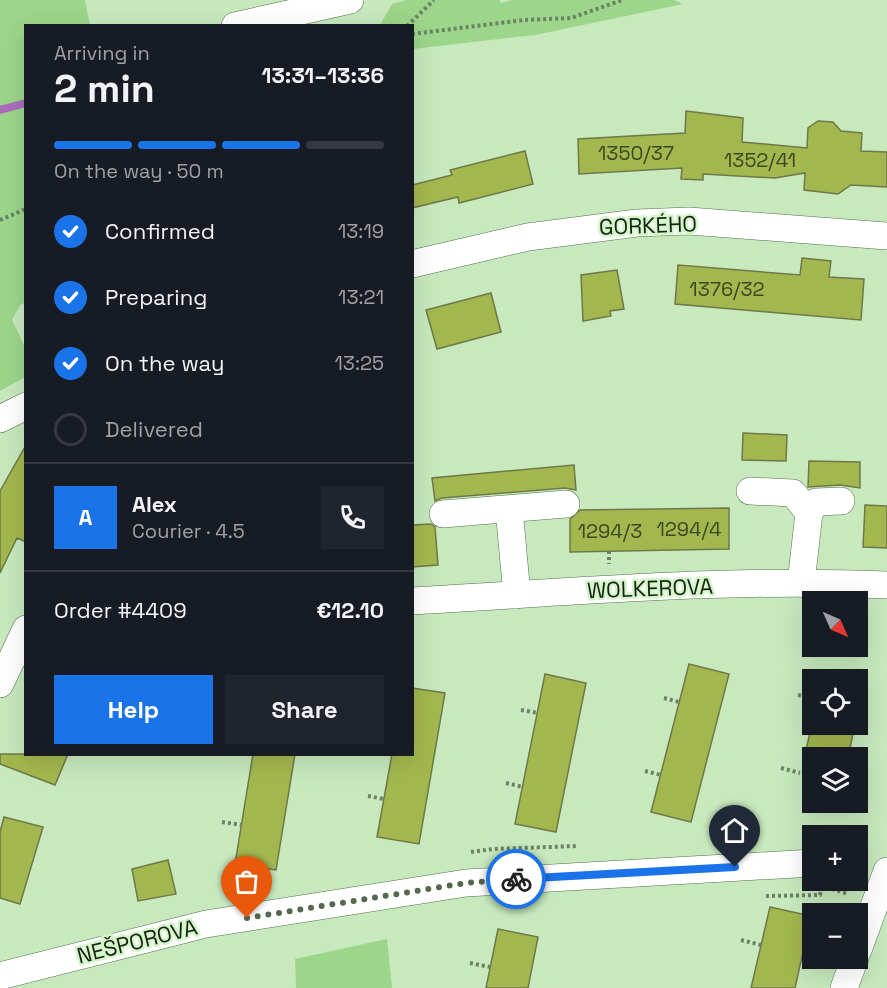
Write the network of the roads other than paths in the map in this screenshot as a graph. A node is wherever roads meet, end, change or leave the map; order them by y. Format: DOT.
graph roads {
  1 [pos="350,0"];
  2 [pos="244,24"];
  3 [pos="887,236"];
  4 [pos="414,264"];
  5 [pos="24,407"];
  6 [pos="0,419"];
  7 [pos="750,491"];
  8 [pos="841,501"];
  9 [pos="566,504"];
  10 [pos="509,509"];
  11 [pos="809,513"];
  12 [pos="443,514"];
  13 [pos="801,583"];
  14 [pos="887,585"];
  15 [pos="517,595"];
  16 [pos="414,602"];
  17 [pos="22,641"];
  18 [pos="0,684"];
  19 [pos="802,864"];
  20 [pos="887,872"];
  21 [pos="868,923"];
  22 [pos="851,969"];
  23 [pos="0,976"];
  24 [pos="844,988"];
  1 -- 2 [label="street"];
  3 -- 4 [label="street, GORKÉHO"];
  5 -- 6 [label="street"];
  7 -- 11 [label="street"];
  8 -- 11 [label="street"];
  9 -- 10 [label="street"];
  10 -- 12 [label="street"];
  10 -- 15 [label="street"];
  11 -- 13 [label="street"];
  13 -- 14 [label="street, WOLKEROVA"];
  13 -- 15 [label="street, WOLKEROVA"];
  15 -- 16 [label="street, WOLKEROVA"];
  17 -- 18 [label="street"];
  19 -- 23 [label="street, NEŠPOROVA"];
  20 -- 21 [label="street"];
  22 -- 24 [label="street"];
}
